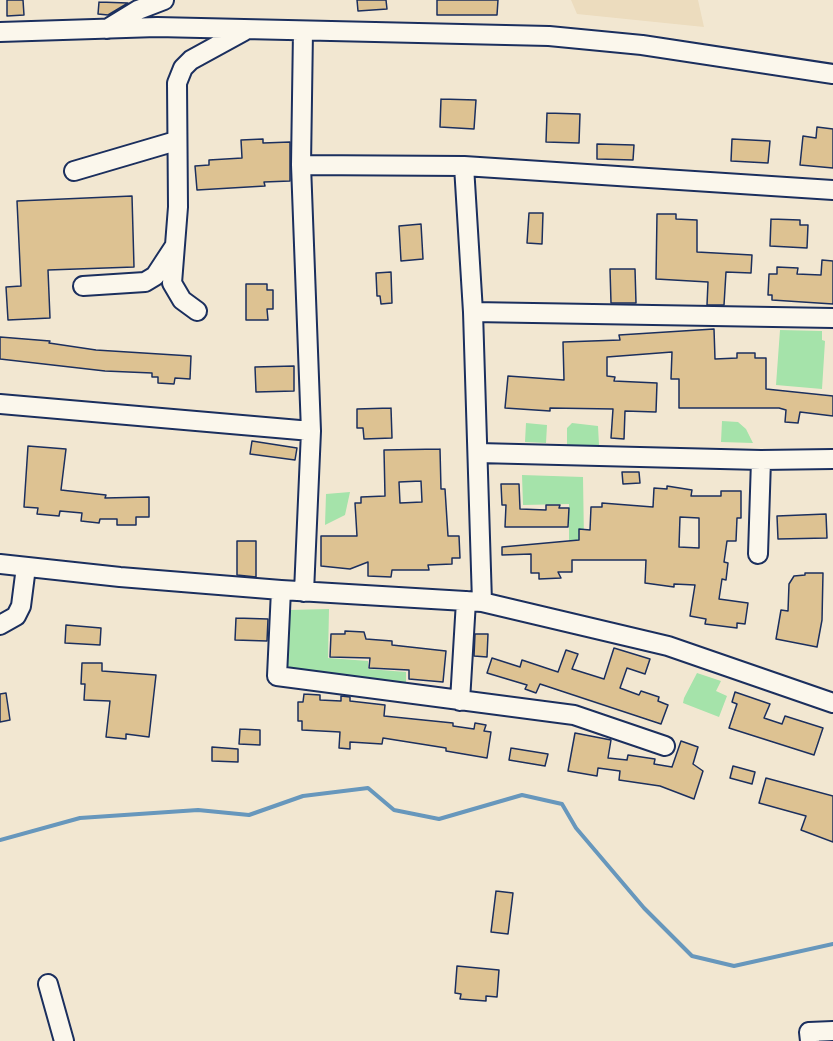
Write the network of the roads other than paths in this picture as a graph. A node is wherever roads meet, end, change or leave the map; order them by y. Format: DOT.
graph roads {
  1 [pos="164,0"];
  2 [pos="106,30"];
  3 [pos="246,30"];
  4 [pos="303,31"];
  5 [pos="0,33"];
  6 [pos="833,74"];
  7 [pos="176,141"];
  8 [pos="301,165"];
  9 [pos="464,166"];
  10 [pos="74,171"];
  11 [pos="833,190"];
  12 [pos="175,245"];
  13 [pos="83,286"];
  14 [pos="197,311"];
  15 [pos="473,312"];
  16 [pos="833,318"];
  17 [pos="0,404"];
  18 [pos="311,431"];
  19 [pos="478,453"];
  20 [pos="833,459"];
  21 [pos="761,460"];
  22 [pos="758,554"];
  23 [pos="0,564"];
  24 [pos="26,567"];
  25 [pos="281,590"];
  26 [pos="304,592"];
  27 [pos="474,602"];
  28 [pos="0,625"];
  29 [pos="460,701"];
  30 [pos="833,703"];
  31 [pos="665,746"];
  32 [pos="48,984"];
  33 [pos="833,1031"];
  34 [pos="64,1041"];
  35 [pos="810,1041"];
  1 -- 2 [label="street"];
  2 -- 3 [label="street"];
  2 -- 5 [label="street"];
  3 -- 4 [label="street"];
  3 -- 7 [label="street"];
  4 -- 6 [label="street"];
  4 -- 8 [label="street"];
  7 -- 10 [label="street"];
  7 -- 12 [label="street"];
  8 -- 9 [label="street"];
  8 -- 18 [label="street"];
  9 -- 11 [label="street"];
  9 -- 15 [label="street"];
  12 -- 13 [label="street"];
  12 -- 14 [label="street"];
  15 -- 16 [label="street"];
  15 -- 19 [label="street"];
  17 -- 18 [label="street"];
  18 -- 26 [label="street"];
  19 -- 21 [label="street"];
  19 -- 27 [label="street"];
  20 -- 21 [label="street"];
  21 -- 22 [label="street"];
  23 -- 24 [label="street"];
  24 -- 25 [label="street"];
  24 -- 28 [label="street"];
  25 -- 26 [label="street"];
  25 -- 29 [label="street"];
  26 -- 27 [label="street"];
  27 -- 29 [label="street"];
  27 -- 30 [label="street"];
  29 -- 31 [label="street"];
  32 -- 34 [label="street"];
  33 -- 35 [label="street"];
}
